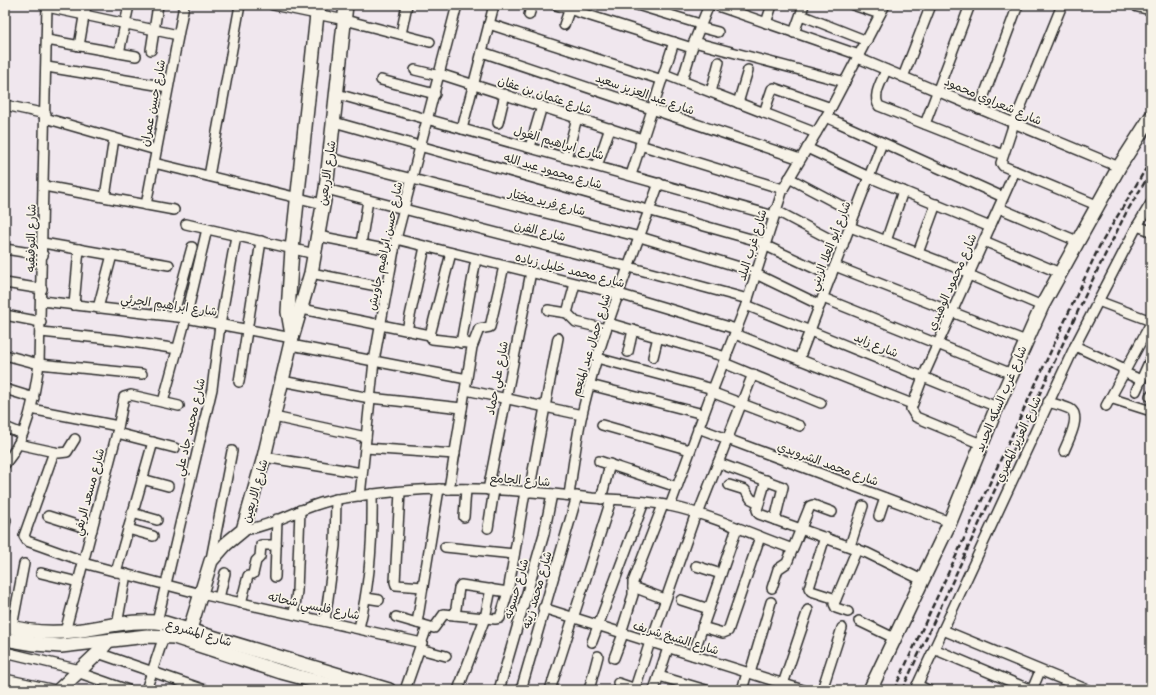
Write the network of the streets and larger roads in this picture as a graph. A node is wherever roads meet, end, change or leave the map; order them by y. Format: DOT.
graph roads {
  1 [pos="86,5"];
  2 [pos="129,5"];
  3 [pos="158,5"];
  4 [pos="184,5"];
  5 [pos="240,5"];
  6 [pos="273,5"];
  7 [pos="346,5"];
  8 [pos="407,5"];
  9 [pos="457,5"];
  10 [pos="494,5"];
  11 [pos="532,5"];
  12 [pos="556,5"];
  13 [pos="637,5"];
  14 [pos="709,5"];
  15 [pos="714,5"];
  16 [pos="772,5"];
  17 [pos="804,5"];
  18 [pos="853,5"];
  19 [pos="885,5"];
  20 [pos="931,5"];
  21 [pos="970,5"];
  22 [pos="1018,5"];
  23 [pos="1062,5"];
  24 [pos="1138,5"];
  25 [pos="47,6"];
  26 [pos="570,7"];
  27 [pos="1151,8"];
  28 [pos="666,9"];
  29 [pos="739,9"];
  30 [pos="317,10"];
  31 [pos="880,14"];
  32 [pos="84,15"];
  33 [pos="529,15"];
  34 [pos="801,15"];
  35 [pos="345,20"];
  36 [pos="125,23"];
  37 [pos="766,23"];
  38 [pos="489,24"];
  39 [pos="564,25"];
  40 [pos="700,25"];
  41 [pos="154,30"];
  42 [pos="718,32"];
  43 [pos="794,33"];
  44 [pos="401,34"];
  45 [pos="178,35"];
  46 [pos="47,40"];
  47 [pos="867,41"];
  48 [pos="430,42"];
  49 [pos="674,42"];
  50 [pos="693,45"];
  51 [pos="79,46"];
  52 [pos="151,50"];
  53 [pos="482,52"];
  54 [pos="119,53"];
  55 [pos="136,56"];
  56 [pos="858,57"];
  57 [pos="719,62"];
  58 [pos="47,67"];
  59 [pos="414,70"];
  60 [pos="748,70"];
  61 [pos="886,70"];
  62 [pos="440,75"];
  63 [pos="663,77"];
  64 [pos="903,77"];
  65 [pos="381,80"];
  66 [pos="682,82"];
  67 [pos="845,82"];
  68 [pos="474,84"];
  69 [pos="168,87"];
  70 [pos="937,91"];
  71 [pos="711,92"];
  72 [pos="337,94"];
  73 [pos="435,94"];
  74 [pos="506,94"];
  75 [pos="738,103"];
  76 [pos="5,105"];
  77 [pos="542,106"];
  78 [pos="831,108"];
  79 [pos="979,108"];
  80 [pos="652,109"];
  81 [pos="764,113"];
  82 [pos="45,116"];
  83 [pos="826,117"];
  84 [pos="1151,117"];
  85 [pos="577,118"];
  86 [pos="427,119"];
  87 [pos="334,122"];
  88 [pos="498,123"];
  89 [pos="1014,123"];
  90 [pos="925,124"];
  91 [pos="610,128"];
  92 [pos="462,129"];
  93 [pos="816,133"];
  94 [pos="114,138"];
  95 [pos="641,142"];
  96 [pos="882,143"];
  97 [pos="420,146"];
  98 [pos="530,147"];
  99 [pos="807,148"];
  100 [pos="156,150"];
  101 [pos="1003,155"];
  102 [pos="330,158"];
  103 [pos="566,158"];
  104 [pos="800,160"];
  105 [pos="154,162"];
  106 [pos="597,166"];
  107 [pos="1119,167"];
  108 [pos="1015,171"];
  109 [pos="630,175"];
  110 [pos="209,176"];
  111 [pos="869,177"];
  112 [pos="789,178"];
  113 [pos="411,180"];
  114 [pos="659,183"];
  115 [pos="44,186"];
  116 [pos="783,189"];
  117 [pos="326,190"];
  118 [pos="903,191"];
  119 [pos="105,197"];
  120 [pos="298,197"];
  121 [pos="1003,197"];
  122 [pos="368,200"];
  123 [pos="1151,203"];
  124 [pos="323,204"];
  125 [pos="936,204"];
  126 [pos="146,205"];
  127 [pos="1099,206"];
  128 [pos="999,208"];
  129 [pos="404,209"];
  130 [pos="174,210"];
  131 [pos="649,210"];
  132 [pos="774,213"];
  133 [pos="855,213"];
  134 [pos="186,224"];
  135 [pos="1137,226"];
  136 [pos="850,227"];
  137 [pos="990,227"];
  138 [pos="207,229"];
  139 [pos="1151,232"];
  140 [pos="236,236"];
  141 [pos="318,236"];
  142 [pos="640,238"];
  143 [pos="396,239"];
  144 [pos="261,241"];
  145 [pos="886,241"];
  146 [pos="984,241"];
  147 [pos="1077,241"];
  148 [pos="43,244"];
  149 [pos="361,244"];
  150 [pos="765,244"];
  151 [pos="843,246"];
  152 [pos="192,247"];
  153 [pos="425,247"];
  154 [pos="5,249"];
  155 [pos="292,249"];
  156 [pos="79,250"];
  157 [pos="394,251"];
  158 [pos="451,253"];
  159 [pos="918,253"];
  160 [pos="43,254"];
  161 [pos="315,254"];
  162 [pos="112,255"];
  163 [pos="476,259"];
  164 [pos="169,265"];
  165 [pos="504,266"];
  166 [pos="835,266"];
  167 [pos="629,267"];
  168 [pos="531,272"];
  169 [pos="311,273"];
  170 [pos="756,273"];
  171 [pos="1060,273"];
  172 [pos="969,274"];
  173 [pos="831,276"];
  174 [pos="5,283"];
  175 [pos="575,284"];
  176 [pos="388,288"];
  177 [pos="42,289"];
  178 [pos="619,294"];
  179 [pos="42,301"];
  180 [pos="1098,301"];
  181 [pos="747,302"];
  182 [pos="821,302"];
  183 [pos="74,305"];
  184 [pos="1042,306"];
  185 [pos="98,308"];
  186 [pos="302,309"];
  187 [pos="548,310"];
  188 [pos="952,311"];
  189 [pos="567,313"];
  190 [pos="5,315"];
  191 [pos="173,316"];
  192 [pos="186,318"];
  193 [pos="41,322"];
  194 [pos="1151,322"];
  195 [pos="220,325"];
  196 [pos="381,325"];
  197 [pos="607,326"];
  198 [pos="248,330"];
  199 [pos="406,330"];
  200 [pos="633,330"];
  201 [pos="736,331"];
  202 [pos="810,331"];
  203 [pos="41,332"];
  204 [pos="430,335"];
  205 [pos="658,337"];
  206 [pos="558,338"];
  207 [pos="1026,341"];
  208 [pos="292,342"];
  209 [pos="461,343"];
  210 [pos="473,344"];
  211 [pos="938,344"];
  212 [pos="1075,346"];
  213 [pos="178,349"];
  214 [pos="628,352"];
  215 [pos="5,355"];
  216 [pos="653,357"];
  217 [pos="597,358"];
  218 [pos="1151,358"];
  219 [pos="799,359"];
  220 [pos="725,360"];
  221 [pos="374,361"];
  222 [pos="39,364"];
  223 [pos="1124,371"];
  224 [pos="142,374"];
  225 [pos="753,374"];
  226 [pos="1012,374"];
  227 [pos="923,377"];
  228 [pos="467,379"];
  229 [pos="1141,380"];
  230 [pos="282,381"];
  231 [pos="240,382"];
  232 [pos="590,385"];
  233 [pos="5,389"];
  234 [pos="466,390"];
  235 [pos="712,391"];
  236 [pos="1136,391"];
  237 [pos="34,398"];
  238 [pos="370,398"];
  239 [pos="505,398"];
  240 [pos="163,402"];
  241 [pos="1048,402"];
  242 [pos="821,403"];
  243 [pos="741,404"];
  244 [pos="912,404"];
  245 [pos="179,406"];
  246 [pos="545,407"];
  247 [pos="997,407"];
  248 [pos="462,408"];
  249 [pos="31,409"];
  250 [pos="1151,411"];
  251 [pos="703,414"];
  252 [pos="582,415"];
  253 [pos="274,418"];
  254 [pos="602,425"];
  255 [pos="800,426"];
  256 [pos="5,427"];
  257 [pos="698,428"];
  258 [pos="118,430"];
  259 [pos="22,434"];
  260 [pos="366,438"];
  261 [pos="75,439"];
  262 [pos="727,439"];
  263 [pos="152,442"];
  264 [pos="18,444"];
  265 [pos="982,444"];
  266 [pos="175,448"];
  267 [pos="365,448"];
  268 [pos="690,450"];
  269 [pos="232,451"];
  270 [pos="1064,451"];
  271 [pos="54,452"];
  272 [pos="455,454"];
  273 [pos="264,457"];
  274 [pos="600,461"];
  275 [pos="718,463"];
  276 [pos="5,464"];
  277 [pos="610,464"];
  278 [pos="362,473"];
  279 [pos="142,479"];
  280 [pos="766,480"];
  281 [pos="729,485"];
  282 [pos="168,486"];
  283 [pos="677,487"];
  284 [pos="439,489"];
  285 [pos="449,489"];
  286 [pos="466,489"];
  287 [pos="491,490"];
  288 [pos="400,492"];
  289 [pos="527,492"];
  290 [pos="372,494"];
  291 [pos="552,494"];
  292 [pos="360,496"];
  293 [pos="573,496"];
  294 [pos="885,498"];
  295 [pos="336,499"];
  296 [pos="601,499"];
  297 [pos="611,500"];
  298 [pos="644,502"];
  299 [pos="759,503"];
  300 [pos="666,505"];
  301 [pos="863,506"];
  302 [pos="300,510"];
  303 [pos="832,512"];
  304 [pos="132,513"];
  305 [pos="697,513"];
  306 [pos="48,516"];
  307 [pos="879,516"];
  308 [pos="464,517"];
  309 [pos="277,519"];
  310 [pos="157,520"];
  311 [pos="775,520"];
  312 [pos="950,522"];
  313 [pos="488,528"];
  314 [pos="737,528"];
  315 [pos="128,529"];
  316 [pos="802,529"];
  317 [pos="92,530"];
  318 [pos="244,530"];
  319 [pos="153,536"];
  320 [pos="760,537"];
  321 [pos="825,537"];
  322 [pos="276,545"];
  323 [pos="445,547"];
  324 [pos="854,547"];
  325 [pos="793,549"];
  326 [pos="514,554"];
  327 [pos="211,561"];
  328 [pos="83,562"];
  329 [pos="24,564"];
  330 [pos="696,566"];
  331 [pos="116,572"];
  332 [pos="41,573"];
  333 [pos="225,573"];
  334 [pos="126,574"];
  335 [pos="721,574"];
  336 [pos="275,577"];
  337 [pos="922,580"];
  338 [pos="78,582"];
  339 [pos="165,585"];
  340 [pos="423,587"];
  341 [pos="633,587"];
  342 [pos="772,588"];
  343 [pos="491,589"];
  344 [pos="508,592"];
  345 [pos="201,594"];
  346 [pos="219,598"];
  347 [pos="366,598"];
  348 [pos="665,599"];
  349 [pos="836,599"];
  350 [pos="380,600"];
  351 [pos="680,600"];
  352 [pos="771,602"];
  353 [pos="241,603"];
  354 [pos="543,608"];
  355 [pos="708,609"];
  356 [pos="808,610"];
  357 [pos="848,612"];
  358 [pos="294,614"];
  359 [pos="454,615"];
  360 [pos="396,617"];
  361 [pos="485,618"];
  362 [pos="573,618"];
  363 [pos="325,621"];
  364 [pos="859,621"];
  365 [pos="157,622"];
  366 [pos="417,624"];
  367 [pos="117,625"];
  368 [pos="9,626"];
  369 [pos="598,626"];
  370 [pos="427,627"];
  371 [pos="702,627"];
  372 [pos="359,628"];
  373 [pos="842,628"];
  374 [pos="190,629"];
  375 [pos="943,630"];
  376 [pos="65,632"];
  377 [pos="622,633"];
  378 [pos="164,636"];
  379 [pos="5,638"];
  380 [pos="894,638"];
  381 [pos="108,641"];
  382 [pos="592,642"];
  383 [pos="651,642"];
  384 [pos="421,646"];
  385 [pos="668,648"];
  386 [pos="934,649"];
  387 [pos="5,652"];
  388 [pos="98,653"];
  389 [pos="692,655"];
  390 [pos="446,656"];
  391 [pos="598,656"];
  392 [pos="614,658"];
  393 [pos="79,671"];
  394 [pos="1040,671"];
  395 [pos="151,672"];
  396 [pos="748,673"];
  397 [pos="659,676"];
  398 [pos="5,679"];
  399 [pos="618,683"];
  400 [pos="783,684"];
  401 [pos="916,688"];
  402 [pos="637,689"];
  403 [pos="55,690"];
  404 [pos="60,690"];
  405 [pos="128,690"];
  406 [pos="146,690"];
  407 [pos="205,690"];
  408 [pos="348,690"];
  409 [pos="389,690"];
  410 [pos="405,690"];
  411 [pos="458,690"];
  412 [pos="499,690"];
  413 [pos="521,690"];
  414 [pos="550,690"];
  415 [pos="589,690"];
  416 [pos="654,690"];
  417 [pos="706,690"];
  418 [pos="742,690"];
  419 [pos="803,690"];
  420 [pos="822,690"];
  421 [pos="870,690"];
  422 [pos="928,690"];
  423 [pos="1032,690"];
  424 [pos="1088,690"];
  1 -- 32 [label="street"];
  2 -- 36 [label="street"];
  3 -- 41 [label="street"];
  4 -- 45 [label="street, شارع حسن عمران"];
  5 -- 110 [label="street"];
  6 -- 30 [label="street"];
  7 -- 35 [label="street, شارع الاربعين"];
  8 -- 44 [label="street"];
  9 -- 62 [label="street, شارع حسن ابراهيم جاويش"];
  10 -- 38 [label="street"];
  11 -- 33 [label="street"];
  12 -- 26 [label="street"];
  13 -- 28 [label="street"];
  14 -- 40 [label="street"];
  15 -- 29 [label="street, شارع شعراوي محمود"];
  16 -- 37 [label="street"];
  17 -- 34 [label="street"];
  18 -- 31 [label="street"];
  19 -- 31 [label="street, شارع غرب البلد"];
  20 -- 64 [label="street"];
  21 -- 70 [label="street"];
  22 -- 79 [label="street"];
  23 -- 89 [label="street"];
  24 -- 27 [label="street"];
  25 -- 32 [label="street"];
  25 -- 46 [label="street, شارع التوفيقيه"];
  26 -- 39 [label="street"];
  26 -- 49 [label="street"];
  28 -- 40 [label="street"];
  29 -- 37 [label="street, شارع شعراوي محمود"];
  30 -- 35 [label="street"];
  30 -- 120 [label="street, شارع الاربعين"];
  31 -- 47 [label="street, شارع غرب البلد"];
  32 -- 36 [label="street"];
  32 -- 51 [label="street"];
  34 -- 43 [label="street"];
  34 -- 47 [label="street"];
  35 -- 44 [label="street"];
  35 -- 72 [label="street, شارع الاربعين"];
  36 -- 41 [label="street"];
  36 -- 54 [label="street"];
  37 -- 43 [label="street, شارع شعراوي محمود"];
  38 -- 53 [label="street"];
  38 -- 63 [label="street"];
  40 -- 42 [label="street"];
  40 -- 50 [label="street"];
  41 -- 45 [label="street"];
  41 -- 52 [label="street"];
  43 -- 56 [label="street, شارع شعراوي محمود"];
  44 -- 48 [label="street"];
  45 -- 69 [label="street, شارع حسن عمران"];
  46 -- 51 [label="street"];
  46 -- 58 [label="street, شارع التوفيقيه"];
  47 -- 56 [label="street, شارع غرب البلد"];
  49 -- 50 [label="street"];
  49 -- 63 [label="street"];
  50 -- 66 [label="street"];
  50 -- 67 [label="street"];
  51 -- 54 [label="street"];
  53 -- 68 [label="street"];
  53 -- 80 [label="street, شارع عبد العزيز سعيد"];
  54 -- 55 [label="street"];
  56 -- 61 [label="street, شارع شعراوي محمود"];
  56 -- 67 [label="street, شارع غرب البلد"];
  57 -- 71 [label="street"];
  58 -- 69 [label="street"];
  58 -- 82 [label="street, شارع التوفيقيه"];
  59 -- 62 [label="street, شارع عثمان بن عفان"];
  60 -- 75 [label="street"];
  61 -- 64 [label="street, شارع شعراوي محمود"];
  61 -- 90 [label="street"];
  62 -- 68 [label="street, شارع عثمان بن عفان"];
  62 -- 73 [label="street, شارع حسن ابراهيم جاويش"];
  63 -- 66 [label="street"];
  63 -- 80 [label="street"];
  64 -- 70 [label="street, شارع شعراوي محمود"];
  65 -- 73 [label="street"];
  66 -- 71 [label="street"];
  67 -- 78 [label="street, شارع غرب البلد"];
  68 -- 74 [label="street, شارع عثمان بن عفان"];
  68 -- 92 [label="street"];
  69 -- 100 [label="street, شارع حسن عمران"];
  70 -- 79 [label="street, شارع شعراوي محمود"];
  70 -- 90 [label="street"];
  71 -- 75 [label="street"];
  72 -- 86 [label="street, شارع ابراهيم الغول"];
  72 -- 87 [label="street, شارع الاربعين"];
  73 -- 86 [label="street, شارع حسن ابراهيم جاويش"];
  74 -- 77 [label="street, شارع عثمان بن عفان"];
  74 -- 88 [label="street"];
  75 -- 81 [label="street"];
  76 -- 82 [label="street"];
  77 -- 85 [label="street, شارع عثمان بن عفان"];
  77 -- 98 [label="street"];
  78 -- 81 [label="street"];
  78 -- 83 [label="street, شارع غرب البلد"];
  79 -- 89 [label="street, شارع شعراوي محمود"];
  80 -- 95 [label="street"];
  80 -- 104 [label="street, شارع عبد العزيز سعيد"];
  81 -- 93 [label="street"];
  82 -- 94 [label="street"];
  82 -- 115 [label="street, شارع التوفيقيه"];
  83 -- 93 [label="street, شارع غرب البلد"];
  83 -- 96 [label="street"];
  84 -- 107 [label="street, شارع غرب السكه الحديد"];
  85 -- 91 [label="street, شارع عثمان بن عفان"];
  85 -- 103 [label="street"];
  86 -- 92 [label="street, شارع ابراهيم الغول"];
  86 -- 97 [label="street, شارع حسن ابراهيم جاويش"];
  87 -- 97 [label="street, شارع محمود عبد الله"];
  87 -- 102 [label="street, شارع الاربعين"];
  89 -- 101 [label="street"];
  89 -- 107 [label="street, شارع شعراوي محمود"];
  90 -- 101 [label="street"];
  91 -- 95 [label="street, شارع عثمان بن عفان"];
  91 -- 106 [label="street"];
  92 -- 98 [label="street, شارع ابراهيم الغول"];
  93 -- 99 [label="street, شارع غرب البلد"];
  94 -- 100 [label="street"];
  94 -- 119 [label="street"];
  95 -- 109 [label="street"];
  95 -- 116 [label="street, شارع عثمان بن عفان"];
  96 -- 111 [label="street, شارع أبو العلا الزيني"];
  96 -- 121 [label="street"];
  97 -- 113 [label="street, شارع حسن ابراهيم جاويش"];
  97 -- 131 [label="street, شارع محمود عبد الله"];
  98 -- 103 [label="street, شارع ابراهيم الغول"];
  99 -- 104 [label="street, شارع غرب البلد"];
  99 -- 111 [label="street"];
  100 -- 105 [label="street, شارع حسن عمران"];
  101 -- 108 [label="street"];
  102 -- 113 [label="street, شارع فريد مختار"];
  102 -- 117 [label="street, شارع الاربعين"];
  103 -- 106 [label="street, شارع ابراهيم الغول"];
  104 -- 112 [label="street, شارع غرب البلد"];
  105 -- 110 [label="street"];
  105 -- 126 [label="street, شارع حسن عمران"];
  106 -- 109 [label="street, شارع ابراهيم الغول"];
  107 -- 127 [label="street, شارع غرب السكه الحديد"];
  108 -- 121 [label="street, شارع محمود الوهيدي"];
  108 -- 127 [label="street"];
  109 -- 114 [label="street, شارع ابراهيم الغول"];
  110 -- 120 [label="street"];
  111 -- 118 [label="street"];
  111 -- 133 [label="street, شارع أبو العلا الزيني"];
  112 -- 116 [label="street, شارع غرب البلد"];
  112 -- 133 [label="street"];
  113 -- 129 [label="street, شارع حسن ابراهيم جاويش"];
  113 -- 142 [label="street, شارع فريد مختار"];
  114 -- 131 [label="street, شارع جمال عبد المنعم"];
  114 -- 132 [label="street, شارع ابراهيم الغول"];
  115 -- 119 [label="street"];
  115 -- 148 [label="street, شارع التوفيقيه"];
  116 -- 132 [label="street, شارع غرب البلد"];
  117 -- 122 [label="street, شارع الفرن"];
  117 -- 124 [label="street, شارع الاربعين"];
  118 -- 125 [label="street"];
  118 -- 145 [label="street"];
  119 -- 126 [label="street"];
  120 -- 124 [label="street"];
  120 -- 155 [label="street, شارع الاربعين"];
  121 -- 128 [label="street, شارع محمود الوهيدي"];
  122 -- 129 [label="street, شارع الفرن"];
  122 -- 149 [label="street"];
  123 -- 135 [label="street, شارع العزيز المصري"];
  124 -- 141 [label="street, شارع الاربعين"];
  125 -- 137 [label="street"];
  125 -- 159 [label="street"];
  126 -- 130 [label="street"];
  127 -- 147 [label="street, شارع غرب السكه الحديد"];
  128 -- 137 [label="street, شارع محمود الوهيدي"];
  128 -- 147 [label="street"];
  129 -- 143 [label="street, شارع حسن ابراهيم جاويش"];
  129 -- 167 [label="street, شارع الفرن"];
  131 -- 142 [label="street, شارع جمال عبد المنعم"];
  131 -- 150 [label="street, شارع محمود عبد الله"];
  132 -- 150 [label="street, شارع غرب البلد"];
  132 -- 151 [label="street"];
  133 -- 136 [label="street, شارع أبو العلا الزيني"];
  134 -- 138 [label="street"];
  135 -- 139 [label="street"];
  135 -- 180 [label="street, شارع العزيز المصري"];
  136 -- 145 [label="street"];
  136 -- 151 [label="street, شارع أبو العلا الزيني"];
  137 -- 146 [label="street, شارع محمود الوهيدي"];
  138 -- 140 [label="street"];
  138 -- 192 [label="street"];
  140 -- 144 [label="street"];
  140 -- 195 [label="street, شارع محمد جاد علي"];
  141 -- 149 [label="street"];
  141 -- 161 [label="street, شارع الاربعين"];
  142 -- 167 [label="street, شارع جمال عبد المنعم"];
  142 -- 170 [label="street, شارع فريد مختار"];
  143 -- 153 [label="street, شارع محمد خليل زياده"];
  143 -- 157 [label="street, شارع حسن ابراهيم جاويش"];
  144 -- 155 [label="street"];
  144 -- 198 [label="street"];
  145 -- 159 [label="street"];
  146 -- 171 [label="street"];
  146 -- 172 [label="street, شارع محمود الوهيدي"];
  147 -- 171 [label="street, شارع غرب السكه الحديد"];
  148 -- 156 [label="street"];
  148 -- 160 [label="street, شارع التوفيقيه"];
  149 -- 157 [label="street"];
  150 -- 170 [label="street, شارع غرب البلد"];
  150 -- 173 [label="street, شارع محمود عبد الله"];
  151 -- 166 [label="street, شارع أبو العلا الزيني"];
  152 -- 191 [label="street"];
  153 -- 158 [label="street, شارع محمد خليل زياده"];
  153 -- 199 [label="street"];
  154 -- 160 [label="street"];
  155 -- 161 [label="street"];
  155 -- 208 [label="street, شارع الاربعين"];
  156 -- 162 [label="street"];
  156 -- 183 [label="street"];
  157 -- 176 [label="street, شارع حسن ابراهيم جاويش"];
  158 -- 163 [label="street, شارع محمد خليل زياده"];
  158 -- 204 [label="street"];
  159 -- 172 [label="street"];
  160 -- 177 [label="street, شارع التوفيقيه"];
  161 -- 169 [label="street, شارع الاربعين"];
  162 -- 164 [label="street"];
  162 -- 185 [label="street"];
  163 -- 165 [label="street, شارع محمد خليل زياده"];
  163 -- 209 [label="street"];
  165 -- 168 [label="street, شارع محمد خليل زياده"];
  165 -- 210 [label="street"];
  166 -- 173 [label="street, شارع أبو العلا الزيني"];
  166 -- 188 [label="street"];
  167 -- 178 [label="street, شارع جمال عبد المنعم"];
  167 -- 181 [label="street, شارع الفرن"];
  168 -- 175 [label="street, شارع محمد خليل زياده"];
  168 -- 239 [label="street, شارع علي حماد"];
  169 -- 176 [label="street"];
  169 -- 186 [label="street, شارع الاربعين"];
  170 -- 181 [label="street, شارع غرب البلد"];
  170 -- 182 [label="street, شارع فريد مختار"];
  171 -- 184 [label="street, شارع غرب السكه الحديد"];
  172 -- 184 [label="street"];
  172 -- 188 [label="street, شارع محمود الوهيدي"];
  173 -- 182 [label="street, شارع أبو العلا الزيني"];
  174 -- 177 [label="street"];
  175 -- 178 [label="street, شارع محمد خليل زياده"];
  175 -- 189 [label="street"];
  176 -- 196 [label="street, شارع حسن ابراهيم جاويش"];
  177 -- 179 [label="street, شارع التوفيقيه"];
  178 -- 197 [label="street, شارع جمال عبد المنعم"];
  178 -- 201 [label="street, شارع محمد خليل زياده"];
  179 -- 183 [label="street, شارع ابراهيم الجرئي"];
  179 -- 193 [label="street, شارع التوفيقيه"];
  180 -- 194 [label="street"];
  180 -- 212 [label="street, شارع العزيز المصري"];
  181 -- 201 [label="street, شارع غرب البلد"];
  181 -- 202 [label="street, شارع زايد"];
  182 -- 202 [label="street, شارع أبو العلا الزيني"];
  182 -- 211 [label="street, شارع فريد مختار"];
  183 -- 185 [label="street, شارع ابراهيم الجرئي"];
  184 -- 207 [label="street, شارع غرب السكه الحديد"];
  185 -- 191 [label="street, شارع ابراهيم الجرئي"];
  186 -- 196 [label="street"];
  186 -- 208 [label="street, شارع الاربعين"];
  187 -- 189 [label="street"];
  188 -- 207 [label="street"];
  188 -- 211 [label="street, شارع محمود الوهيدي"];
  189 -- 197 [label="street"];
  190 -- 193 [label="street"];
  191 -- 192 [label="street, شارع ابراهيم الجرئي"];
  192 -- 195 [label="street, شارع ابراهيم الجرئي"];
  192 -- 213 [label="street"];
  193 -- 203 [label="street, شارع التوفيقيه"];
  194 -- 223 [label="street"];
  195 -- 198 [label="street, شارع ابراهيم الجرئي"];
  195 -- 339 [label="street, شارع محمد جاد علي"];
  196 -- 199 [label="street"];
  196 -- 221 [label="street, شارع حسن ابراهيم جاويش"];
  197 -- 200 [label="street"];
  197 -- 217 [label="street, شارع جمال عبد المنعم"];
  198 -- 208 [label="street, شارع ابراهيم الجرئي"];
  198 -- 231 [label="street"];
  199 -- 204 [label="street"];
  200 -- 205 [label="street"];
  200 -- 214 [label="street"];
  201 -- 219 [label="street, شارع محمد خليل زياده"];
  201 -- 220 [label="street, شارع غرب البلد"];
  202 -- 219 [label="street, شارع أبو العلا الزيني"];
  202 -- 227 [label="street, شارع زايد"];
  203 -- 213 [label="street"];
  203 -- 222 [label="street, شارع التوفيقيه"];
  204 -- 209 [label="street"];
  205 -- 216 [label="street"];
  205 -- 220 [label="street"];
  206 -- 246 [label="street"];
  207 -- 226 [label="street, شارع غرب السكه الحديد"];
  208 -- 221 [label="street, شارع ابراهيم الجرئي"];
  208 -- 230 [label="street, شارع الاربعين"];
  209 -- 210 [label="street"];
  210 -- 228 [label="street"];
  211 -- 226 [label="street, شارع فريد مختار"];
  211 -- 227 [label="street, شارع محمود الوهيدي"];
  212 -- 223 [label="street"];
  212 -- 241 [label="street, شارع العزيز المصري"];
  213 -- 240 [label="street"];
  215 -- 222 [label="street"];
  217 -- 232 [label="street, شارع جمال عبد المنعم"];
  217 -- 235 [label="street"];
  218 -- 229 [label="street"];
  219 -- 244 [label="street, شارع محمد خليل زياده"];
  220 -- 225 [label="street"];
  220 -- 235 [label="street, شارع غرب البلد"];
  221 -- 228 [label="street, شارع ابراهيم الجرئي"];
  221 -- 238 [label="street, شارع حسن ابراهيم جاويش"];
  222 -- 224 [label="street"];
  222 -- 237 [label="street, شارع التوفيقيه"];
  223 -- 229 [label="street"];
  223 -- 250 [label="street"];
  225 -- 242 [label="street"];
  225 -- 243 [label="street"];
  226 -- 247 [label="street, شارع غرب السكه الحديد"];
  227 -- 244 [label="street, شارع محمود الوهيدي"];
  227 -- 247 [label="street, شارع زايد"];
  228 -- 234 [label="street"];
  229 -- 236 [label="street"];
  230 -- 238 [label="street"];
  230 -- 253 [label="street, شارع الاربعين"];
  232 -- 251 [label="street"];
  232 -- 252 [label="street, شارع جمال عبد المنعم"];
  233 -- 237 [label="street"];
  234 -- 239 [label="street"];
  234 -- 248 [label="street"];
  235 -- 243 [label="street"];
  235 -- 251 [label="street, شارع غرب البلد"];
  237 -- 249 [label="street, شارع التوفيقيه"];
  238 -- 248 [label="street"];
  238 -- 260 [label="street, شارع حسن ابراهيم جاويش"];
  239 -- 246 [label="street"];
  239 -- 287 [label="street, شارع علي حماد"];
  240 -- 245 [label="street"];
  240 -- 258 [label="street, شارع مسعد الريفي"];
  241 -- 270 [label="street"];
  241 -- 375 [label="street, شارع العزيز المصري"];
  243 -- 255 [label="street"];
  243 -- 262 [label="street"];
  244 -- 265 [label="street"];
  246 -- 252 [label="street"];
  246 -- 289 [label="street"];
  247 -- 265 [label="street, شارع غرب السكه الحديد"];
  248 -- 272 [label="street"];
  249 -- 258 [label="street"];
  249 -- 259 [label="street, شارع التوفيقيه"];
  251 -- 257 [label="street, شارع غرب البلد"];
  252 -- 293 [label="street, شارع جمال عبد المنعم"];
  253 -- 260 [label="street"];
  253 -- 273 [label="street, شارع الاربعين"];
  254 -- 268 [label="street"];
  256 -- 259 [label="street"];
  257 -- 262 [label="street, شارع محمد الشرويدي"];
  257 -- 268 [label="street, شارع غرب البلد"];
  258 -- 263 [label="street"];
  258 -- 317 [label="street, شارع مسعد الريفي"];
  259 -- 264 [label="street, شارع التوفيقيه"];
  260 -- 267 [label="street, شارع حسن ابراهيم جاويش"];
  261 -- 271 [label="street"];
  262 -- 275 [label="street"];
  262 -- 294 [label="street, شارع محمد الشرويدي"];
  263 -- 266 [label="street"];
  263 -- 279 [label="street"];
  264 -- 271 [label="street"];
  264 -- 276 [label="street, شارع التوفيقيه"];
  265 -- 312 [label="street, شارع غرب السكه الحديد"];
  267 -- 272 [label="street"];
  267 -- 278 [label="street, شارع حسن ابراهيم جاويش"];
  268 -- 283 [label="street, شارع غرب البلد"];
  269 -- 327 [label="street"];
  271 -- 328 [label="street, شارع فلبسي شحاته"];
  272 -- 285 [label="street"];
  273 -- 278 [label="street"];
  273 -- 318 [label="street, شارع الاربعين"];
  274 -- 277 [label="street"];
  275 -- 280 [label="street"];
  275 -- 305 [label="street"];
  277 -- 283 [label="street"];
  277 -- 296 [label="street"];
  278 -- 292 [label="street, شارع حسن ابراهيم جاويش"];
  279 -- 282 [label="street"];
  279 -- 304 [label="street"];
  280 -- 299 [label="street"];
  280 -- 311 [label="street"];
  281 -- 299 [label="street"];
  283 -- 300 [label="street, شارع غرب البلد"];
  284 -- 285 [label="street, شارع الجامع"];
  284 -- 288 [label="street, شارع الجامع"];
  284 -- 340 [label="street"];
  285 -- 286 [label="street, شارع الجامع"];
  286 -- 287 [label="street, شارع الجامع"];
  286 -- 308 [label="street"];
  287 -- 289 [label="street, شارع الجامع"];
  287 -- 313 [label="street, شارع علي حماد"];
  288 -- 290 [label="street, شارع الجامع"];
  288 -- 340 [label="street"];
  289 -- 291 [label="street, شارع الجامع"];
  289 -- 326 [label="street"];
  290 -- 292 [label="street, شارع الجامع"];
  290 -- 347 [label="street"];
  291 -- 293 [label="street, شارع الجامع"];
  291 -- 412 [label="street, شارع حسونه"];
  292 -- 295 [label="street, شارع الجامع"];
  293 -- 296 [label="street, شارع الجامع"];
  293 -- 354 [label="street, شارع محمد زينه"];
  294 -- 307 [label="street"];
  294 -- 312 [label="street, شارع محمد الشرويدي"];
  295 -- 302 [label="street, شارع الجامع"];
  295 -- 363 [label="street"];
  296 -- 297 [label="street, شارع الجامع"];
  297 -- 298 [label="street, شارع الجامع"];
  297 -- 362 [label="street"];
  298 -- 300 [label="street, شارع الجامع"];
  298 -- 369 [label="street"];
  299 -- 311 [label="street"];
  300 -- 305 [label="street, شارع الجامع"];
  300 -- 341 [label="street, شارع غرب البلد"];
  301 -- 324 [label="street"];
  302 -- 309 [label="street, شارع الجامع"];
  302 -- 358 [label="street"];
  303 -- 316 [label="street"];
  304 -- 310 [label="street"];
  304 -- 315 [label="street"];
  305 -- 314 [label="street, شارع الجامع"];
  305 -- 348 [label="street"];
  306 -- 317 [label="street"];
  309 -- 318 [label="street, شارع الجامع"];
  309 -- 322 [label="street"];
  311 -- 316 [label="street"];
  312 -- 337 [label="street, شارع غرب السكه الحديد"];
  314 -- 320 [label="street, شارع الجامع"];
  314 -- 335 [label="street"];
  315 -- 319 [label="street"];
  315 -- 331 [label="street"];
  316 -- 321 [label="street"];
  316 -- 325 [label="street"];
  317 -- 328 [label="street, شارع مسعد الريفي"];
  318 -- 327 [label="street, شارع الاربعين"];
  320 -- 325 [label="street, شارع الجامع"];
  320 -- 371 [label="street"];
  321 -- 324 [label="street"];
  321 -- 349 [label="street"];
  322 -- 336 [label="street"];
  322 -- 353 [label="street"];
  323 -- 326 [label="street"];
  324 -- 337 [label="street"];
  324 -- 349 [label="street"];
  325 -- 342 [label="street"];
  326 -- 344 [label="street"];
  327 -- 345 [label="street, شارع الاربعين"];
  328 -- 331 [label="street, شارع فلبسي شحاته"];
  328 -- 338 [label="street, شارع مسعد الريفي"];
  329 -- 368 [label="street"];
  330 -- 335 [label="street"];
  331 -- 334 [label="street, شارع فلبسي شحاته"];
  332 -- 338 [label="street"];
  333 -- 346 [label="street"];
  334 -- 339 [label="street, شارع فلبسي شحاته"];
  334 -- 367 [label="street"];
  335 -- 355 [label="street"];
  337 -- 380 [label="street, شارع غرب السكه الحديد"];
  338 -- 376 [label="street, شارع مسعد الريفي"];
  339 -- 345 [label="street, شارع فلبسي شحاته"];
  339 -- 365 [label="street, شارع محمد جاد علي"];
  340 -- 366 [label="street"];
  341 -- 348 [label="street"];
  341 -- 377 [label="street, شارع غرب البلد"];
  343 -- 344 [label="street"];
  343 -- 359 [label="street"];
  343 -- 361 [label="street"];
  344 -- 361 [label="street"];
  345 -- 346 [label="street, شارع فلبسي شحاته"];
  345 -- 374 [label="street, شارع الاربعين"];
  346 -- 353 [label="street, شارع فلبسي شحاته"];
  347 -- 350 [label="street"];
  347 -- 372 [label="street"];
  348 -- 383 [label="street"];
  349 -- 357 [label="street"];
  351 -- 355 [label="street"];
  352 -- 396 [label="street"];
  353 -- 358 [label="street, شارع فلبسي شحاته"];
  354 -- 362 [label="street, شارع الشيخ شريف"];
  354 -- 413 [label="street, شارع محمد زينه"];
  355 -- 371 [label="street"];
  356 -- 400 [label="street"];
  358 -- 363 [label="street, شارع فلبسي شحاته"];
  359 -- 361 [label="street"];
  359 -- 370 [label="street"];
  360 -- 366 [label="street"];
  361 -- 411 [label="street"];
  362 -- 369 [label="street, شارع الشيخ شريف"];
  362 -- 414 [label="street"];
  363 -- 372 [label="street, شارع فلبسي شحاته"];
  364 -- 380 [label="street"];
  365 -- 367 [label="street, شارع المشروع"];
  365 -- 374 [label="street, شارع المشروع"];
  366 -- 370 [label="street"];
  367 -- 376 [label="street, شارع المشروع"];
  368 -- 376 [label="street, شارع المشروع"];
  369 -- 377 [label="street, شارع الشيخ شريف"];
  369 -- 382 [label="street"];
  370 -- 384 [label="street"];
  371 -- 389 [label="street"];
  372 -- 384 [label="street, شارع فلبسي شحاته"];
  373 -- 420 [label="street"];
  374 -- 409 [label="street, شارع المشروع"];
  375 -- 386 [label="street, شارع العزيز المصري"];
  375 -- 394 [label="street"];
  377 -- 383 [label="street, شارع الشيخ شريف"];
  377 -- 392 [label="street, شارع غرب البلد"];
  378 -- 381 [label="street, شارع المشروع"];
  378 -- 395 [label="street"];
  378 -- 408 [label="street, شارع المشروع"];
  379 -- 381 [label="street, شارع المشروع"];
  380 -- 421 [label="street, شارع غرب السكه الحديد"];
  381 -- 388 [label="street"];
  383 -- 385 [label="street, شارع الشيخ شريف"];
  383 -- 402 [label="street"];
  384 -- 390 [label="street, شارع فلبسي شحاته"];
  384 -- 410 [label="street"];
  385 -- 389 [label="street, شارع الشيخ شريف"];
  385 -- 397 [label="street"];
  386 -- 401 [label="street, شارع العزيز المصري"];
  386 -- 423 [label="street"];
  387 -- 393 [label="street"];
  388 -- 393 [label="street"];
  388 -- 395 [label="street"];
  389 -- 396 [label="street, شارع الشيخ شريف"];
  391 -- 415 [label="street"];
  393 -- 404 [label="street"];
  393 -- 405 [label="street"];
  394 -- 423 [label="street"];
  394 -- 424 [label="street"];
  395 -- 406 [label="street"];
  395 -- 407 [label="street"];
  396 -- 400 [label="street, شارع الشيخ شريف"];
  396 -- 418 [label="street"];
  397 -- 416 [label="street"];
  397 -- 417 [label="street"];
  398 -- 403 [label="street"];
  399 -- 402 [label="street"];
  400 -- 419 [label="street, شارع الشيخ شريف"];
  401 -- 422 [label="street"];
}
